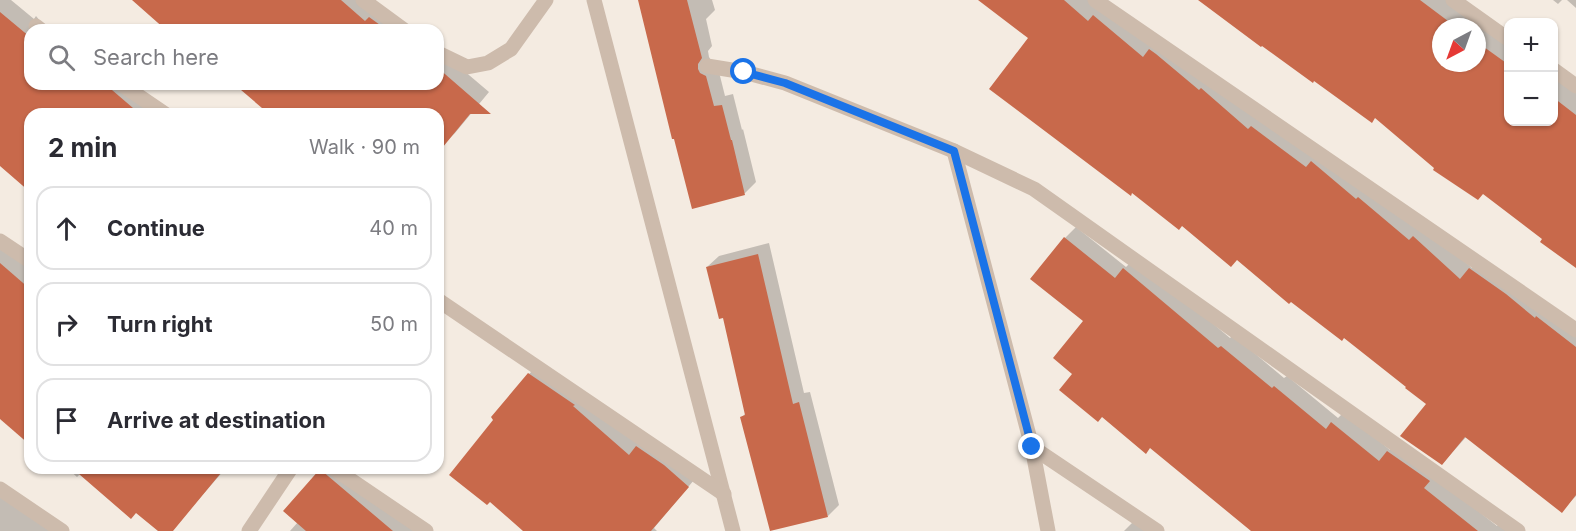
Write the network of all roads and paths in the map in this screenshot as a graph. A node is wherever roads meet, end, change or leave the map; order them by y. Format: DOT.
graph roads {
  1 [pos="363,0"];
  2 [pos="546,0"];
  3 [pos="594,0"];
  4 [pos="1095,0"];
  5 [pos="1453,0"];
  6 [pos="396,24"];
  7 [pos="1504,36"];
  8 [pos="444,56"];
  9 [pos="707,66"];
  10 [pos="1557,72"];
  11 [pos="1576,86"];
  12 [pos="130,90"];
  13 [pos="156,108"];
  14 [pos="954,151"];
  15 [pos="0,241"];
  16 [pos="24,257"];
  17 [pos="444,304"];
  18 [pos="1576,330"];
  19 [pos="1032,447"];
  20 [pos="287,474"];
  21 [pos="342,474"];
  22 [pos="0,489"];
  23 [pos="724,494"];
  24 [pos="62,531"];
  25 [pos="249,531"];
  26 [pos="426,531"];
  27 [pos="733,531"];
  28 [pos="1047,531"];
  29 [pos="1157,531"];
  30 [pos="1518,531"];
  1 -- 6 [label="street"];
  2 -- 8 [label="street"];
  3 -- 23 [label="street"];
  4 -- 18 [label="street"];
  5 -- 7 [label="street"];
  9 -- 14 [label="street"];
  10 -- 11 [label="street"];
  12 -- 13 [label="street"];
  14 -- 19 [label="street"];
  14 -- 30 [label="street"];
  15 -- 16 [label="street"];
  17 -- 23 [label="street"];
  19 -- 28 [label="street"];
  19 -- 29 [label="street"];
  20 -- 25 [label="street"];
  21 -- 26 [label="street"];
  22 -- 24 [label="street"];
  23 -- 27 [label="street"];
}
